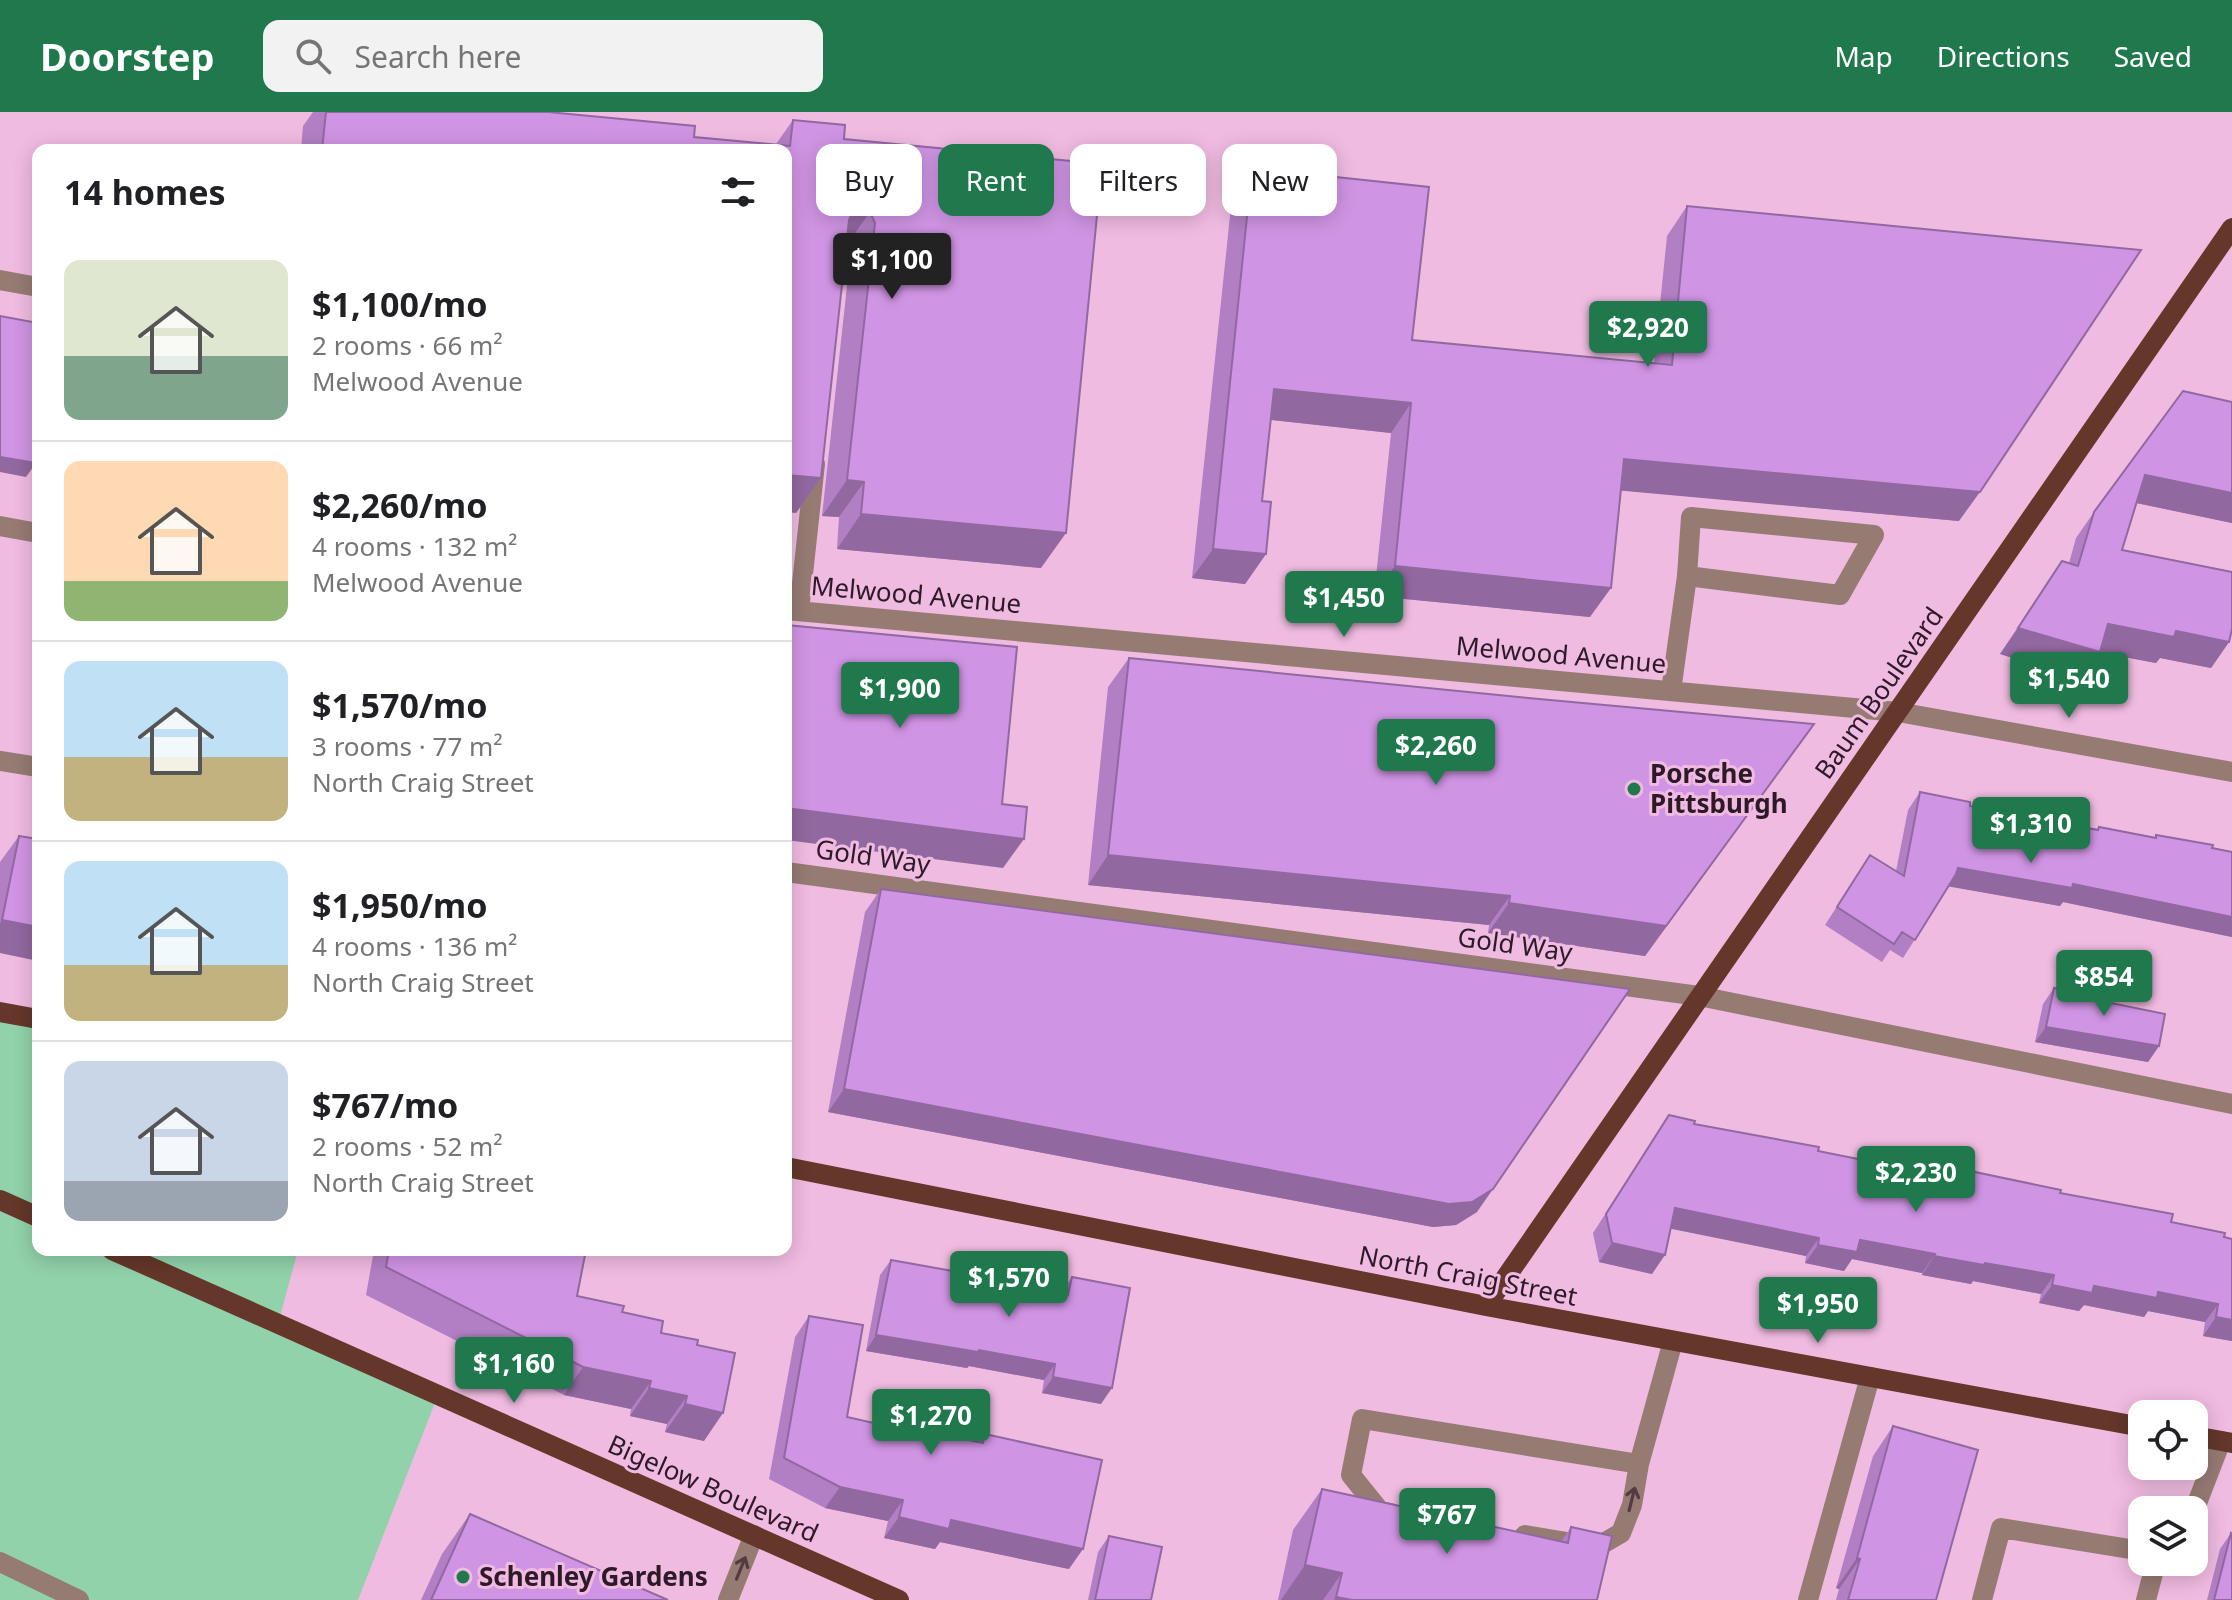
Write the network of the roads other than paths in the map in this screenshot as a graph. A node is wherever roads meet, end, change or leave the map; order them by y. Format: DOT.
graph roads {
  1 [pos="2232,228"];
  2 [pos="0,280"];
  3 [pos="32,286"];
  4 [pos="817,442"];
  5 [pos="0,526"];
  6 [pos="32,532"];
  7 [pos="1687,576"];
  8 [pos="793,610"];
  9 [pos="1671,691"];
  10 [pos="1898,712"];
  11 [pos="0,761"];
  12 [pos="32,766"];
  13 [pos="2232,772"];
  14 [pos="792,873"];
  15 [pos="1699,996"];
  16 [pos="0,1012"];
  17 [pos="32,1018"];
  18 [pos="2232,1104"];
  19 [pos="792,1168"];
  20 [pos="0,1200"];
  21 [pos="32,1214"];
  22 [pos="126,1256"];
  23 [pos="1486,1306"];
  24 [pos="1673,1341"];
  25 [pos="1870,1377"];
  26 [pos="2128,1424"];
  27 [pos="2227,1442"];
  28 [pos="1639,1464"];
  29 [pos="2201,1496"];
  30 [pos="1411,1516"];
  31 [pos="1504,1532"];
  32 [pos="754,1535"];
  33 [pos="2128,1549"];
  34 [pos="0,1562"];
  35 [pos="2152,1576"];
  36 [pos="79,1600"];
  37 [pos="728,1600"];
  38 [pos="899,1600"];
  39 [pos="1808,1600"];
  40 [pos="1982,1600"];
  41 [pos="2146,1600"];
  1 -- 10 [label="main road, Baum Boulevard"];
  2 -- 3 [label="street"];
  4 -- 8 [label="street"];
  5 -- 6 [label="street"];
  7 -- 7 [label="street"];
  7 -- 9 [label="street"];
  8 -- 9 [label="street, Melwood Avenue"];
  9 -- 10 [label="street, Melwood Avenue"];
  10 -- 13 [label="street, Melwood Avenue"];
  10 -- 15 [label="main road, Baum Boulevard"];
  11 -- 12 [label="street"];
  14 -- 15 [label="street, Gold Way"];
  15 -- 18 [label="street, Gold Way"];
  15 -- 23 [label="main road, Baum Boulevard"];
  16 -- 17 [label="main road"];
  19 -- 23 [label="main road, North Craig Street"];
  20 -- 21 [label="main road"];
  22 -- 32 [label="main road, Bigelow Boulevard"];
  23 -- 24 [label="main road, North Craig Street"];
  24 -- 25 [label="main road, North Craig Street"];
  24 -- 28 [label="street"];
  25 -- 26 [label="main road, North Craig Street"];
  25 -- 39 [label="street"];
  27 -- 29 [label="street"];
  28 -- 30 [label="street"];
  31 -- 28 [label="street, one-way"];
  37 -- 32 [label="street, one-way"];
  32 -- 38 [label="main road, Bigelow Boulevard"];
  33 -- 40 [label="street"];
  34 -- 36 [label="street"];
  35 -- 41 [label="street"];
}
